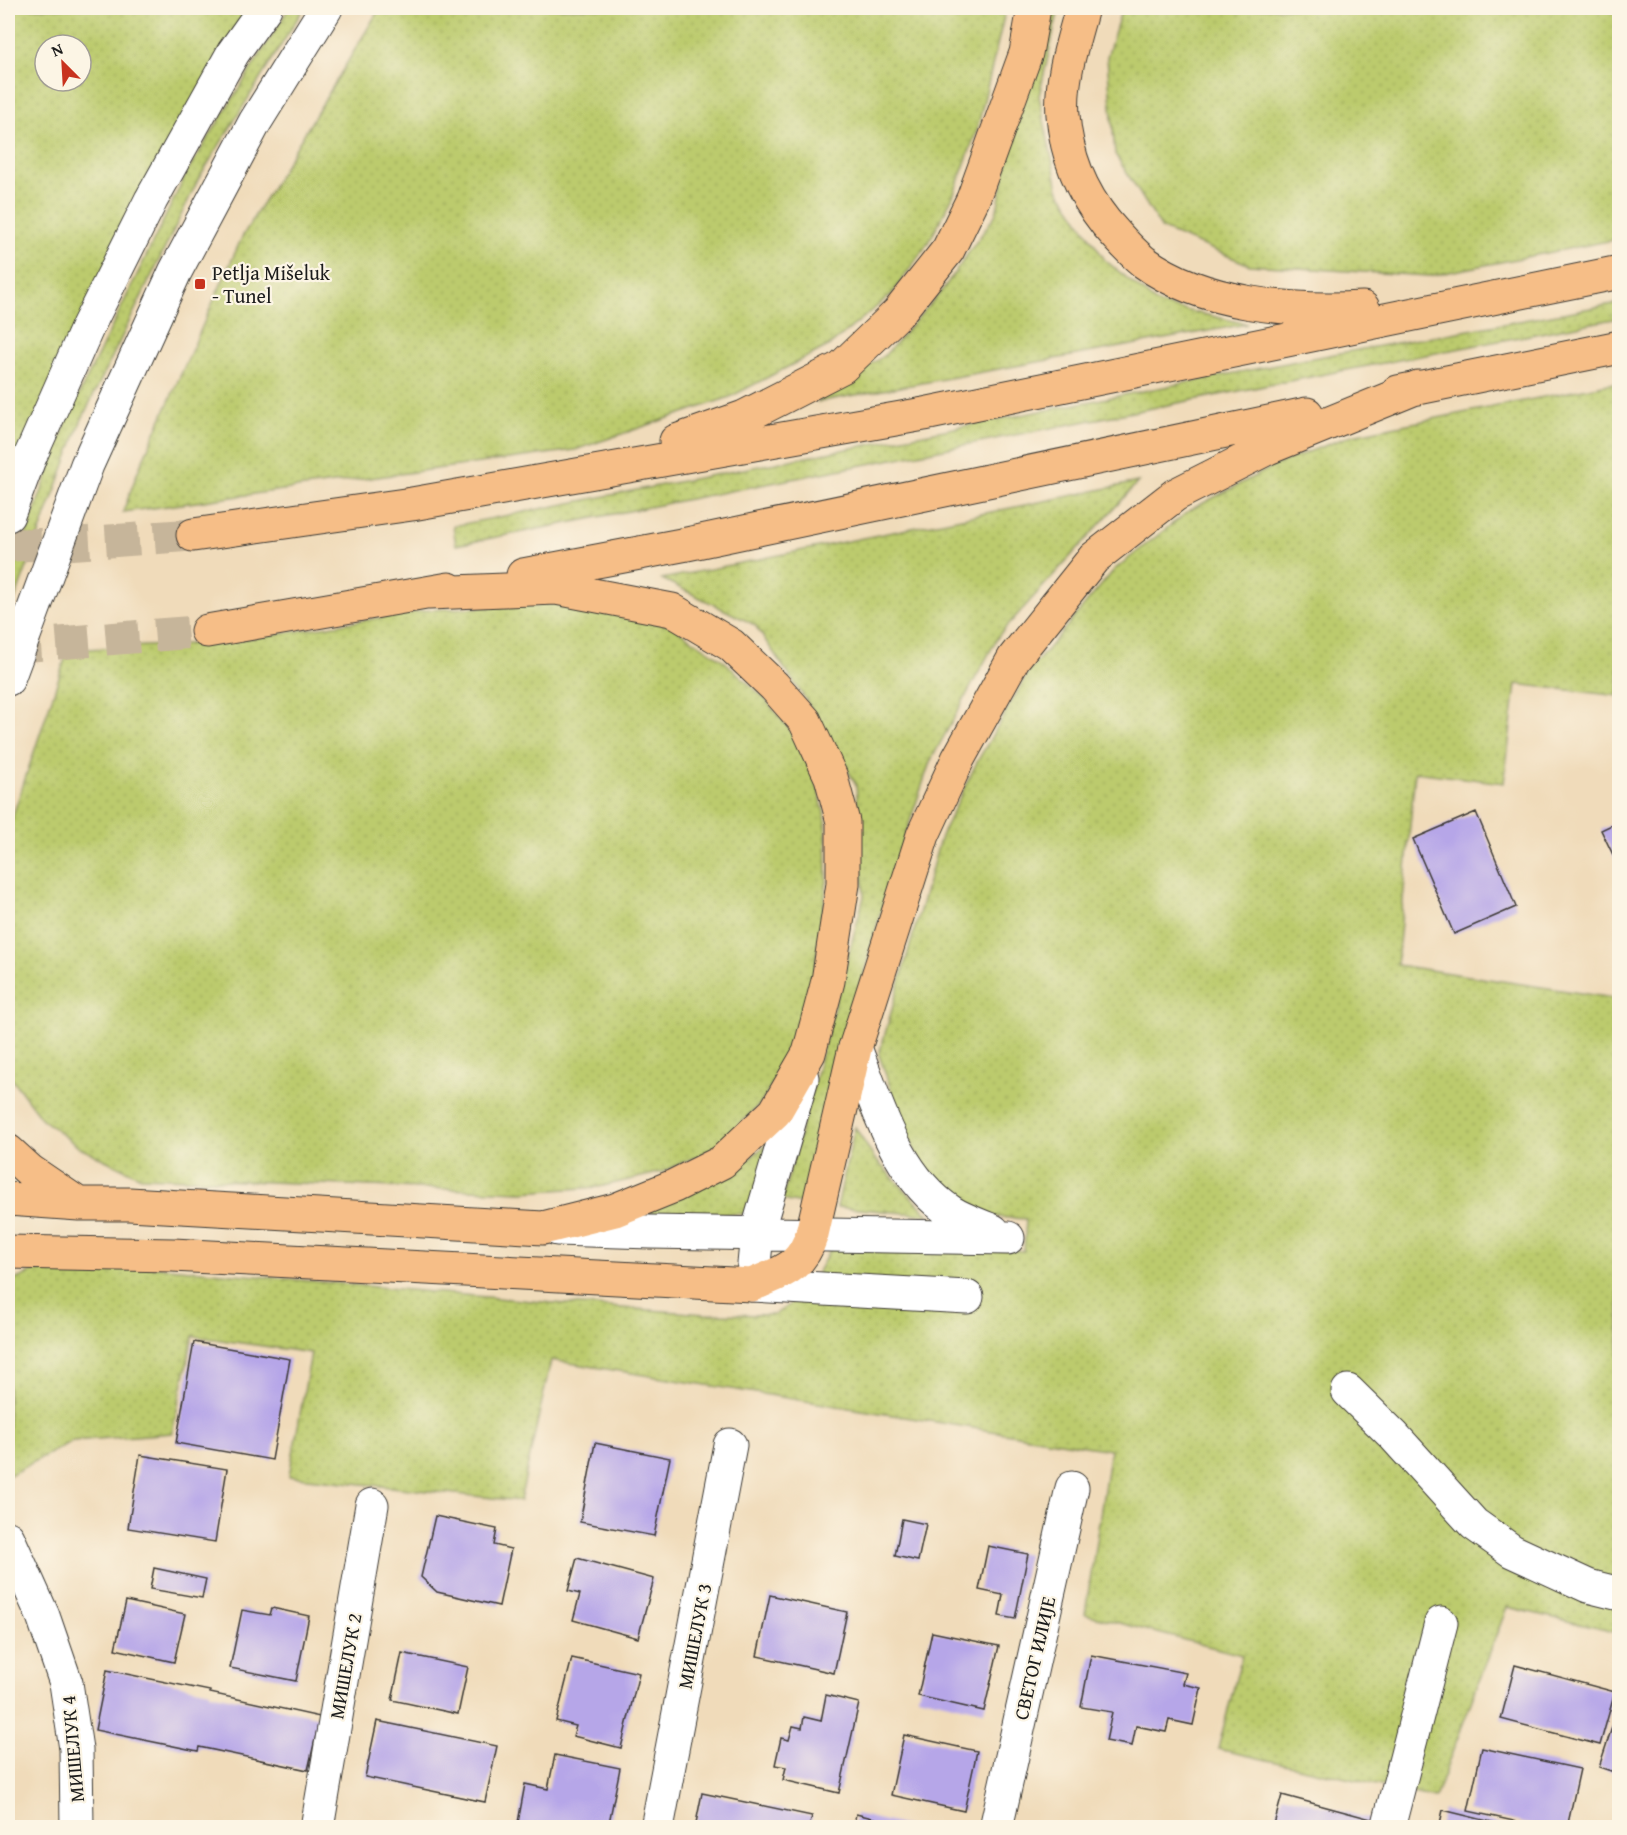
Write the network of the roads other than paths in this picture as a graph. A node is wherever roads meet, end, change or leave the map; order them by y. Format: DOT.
graph roads {
  1 [pos="265,8"];
  2 [pos="326,8"];
  3 [pos="1034,8"];
  4 [pos="1082,8"];
  5 [pos="1620,272"];
  6 [pos="1490,297"];
  7 [pos="1620,347"];
  8 [pos="1418,387"];
  9 [pos="587,473"];
  10 [pos="8,515"];
  11 [pos="193,535"];
  12 [pos="429,593"];
  13 [pos="207,631"];
  14 [pos="8,679"];
  15 [pos="855,1048"];
  16 [pos="809,1053"];
  17 [pos="8,1151"];
  18 [pos="8,1199"];
  19 [pos="79,1204"];
  20 [pos="543,1228"];
  21 [pos="757,1233"];
  22 [pos="812,1234"];
  23 [pos="8,1252"];
  24 [pos="56,1252"];
  25 [pos="8,1267"];
  26 [pos="752,1285"];
  27 [pos="967,1297"];
  28 [pos="1348,1391"];
  29 [pos="730,1445"];
  30 [pos="1072,1488"];
  31 [pos="372,1505"];
  32 [pos="8,1538"];
  33 [pos="1620,1594"];
  34 [pos="1441,1623"];
  35 [pos="77,1827"];
  36 [pos="317,1827"];
  37 [pos="657,1827"];
  38 [pos="996,1827"];
  39 [pos="1388,1827"];
  1 -- 10 [label="street"];
  2 -- 14 [label="street"];
  3 -- 9 [label="highway"];
  4 -- 6 [label="highway"];
  5 -- 6 [label="highway"];
  6 -- 9 [label="highway"];
  7 -- 8 [label="highway"];
  8 -- 12 [label="highway"];
  8 -- 15 [label="highway"];
  9 -- 11 [label="highway"];
  12 -- 13 [label="highway"];
  12 -- 16 [label="highway"];
  15 -- 22 [label="highway"];
  15 -- 22 [label="street"];
  16 -- 20 [label="highway"];
  16 -- 21 [label="street"];
  17 -- 19 [label="highway"];
  18 -- 19 [label="highway"];
  19 -- 20 [label="highway"];
  20 -- 21 [label="street"];
  21 -- 22 [label="street"];
  21 -- 26 [label="street"];
  22 -- 26 [label="highway"];
  23 -- 24 [label="highway"];
  24 -- 25 [label="highway"];
  24 -- 26 [label="highway"];
  26 -- 27 [label="street"];
  28 -- 33 [label="street"];
  29 -- 37 [label="street, МИШЕЛУК 3"];
  30 -- 38 [label="street, СВЕТОГ ИЛИЈЕ"];
  31 -- 36 [label="street, МИШЕЛУК 2"];
  32 -- 35 [label="street, МИШЕЛУК 4"];
  34 -- 39 [label="street"];
}
